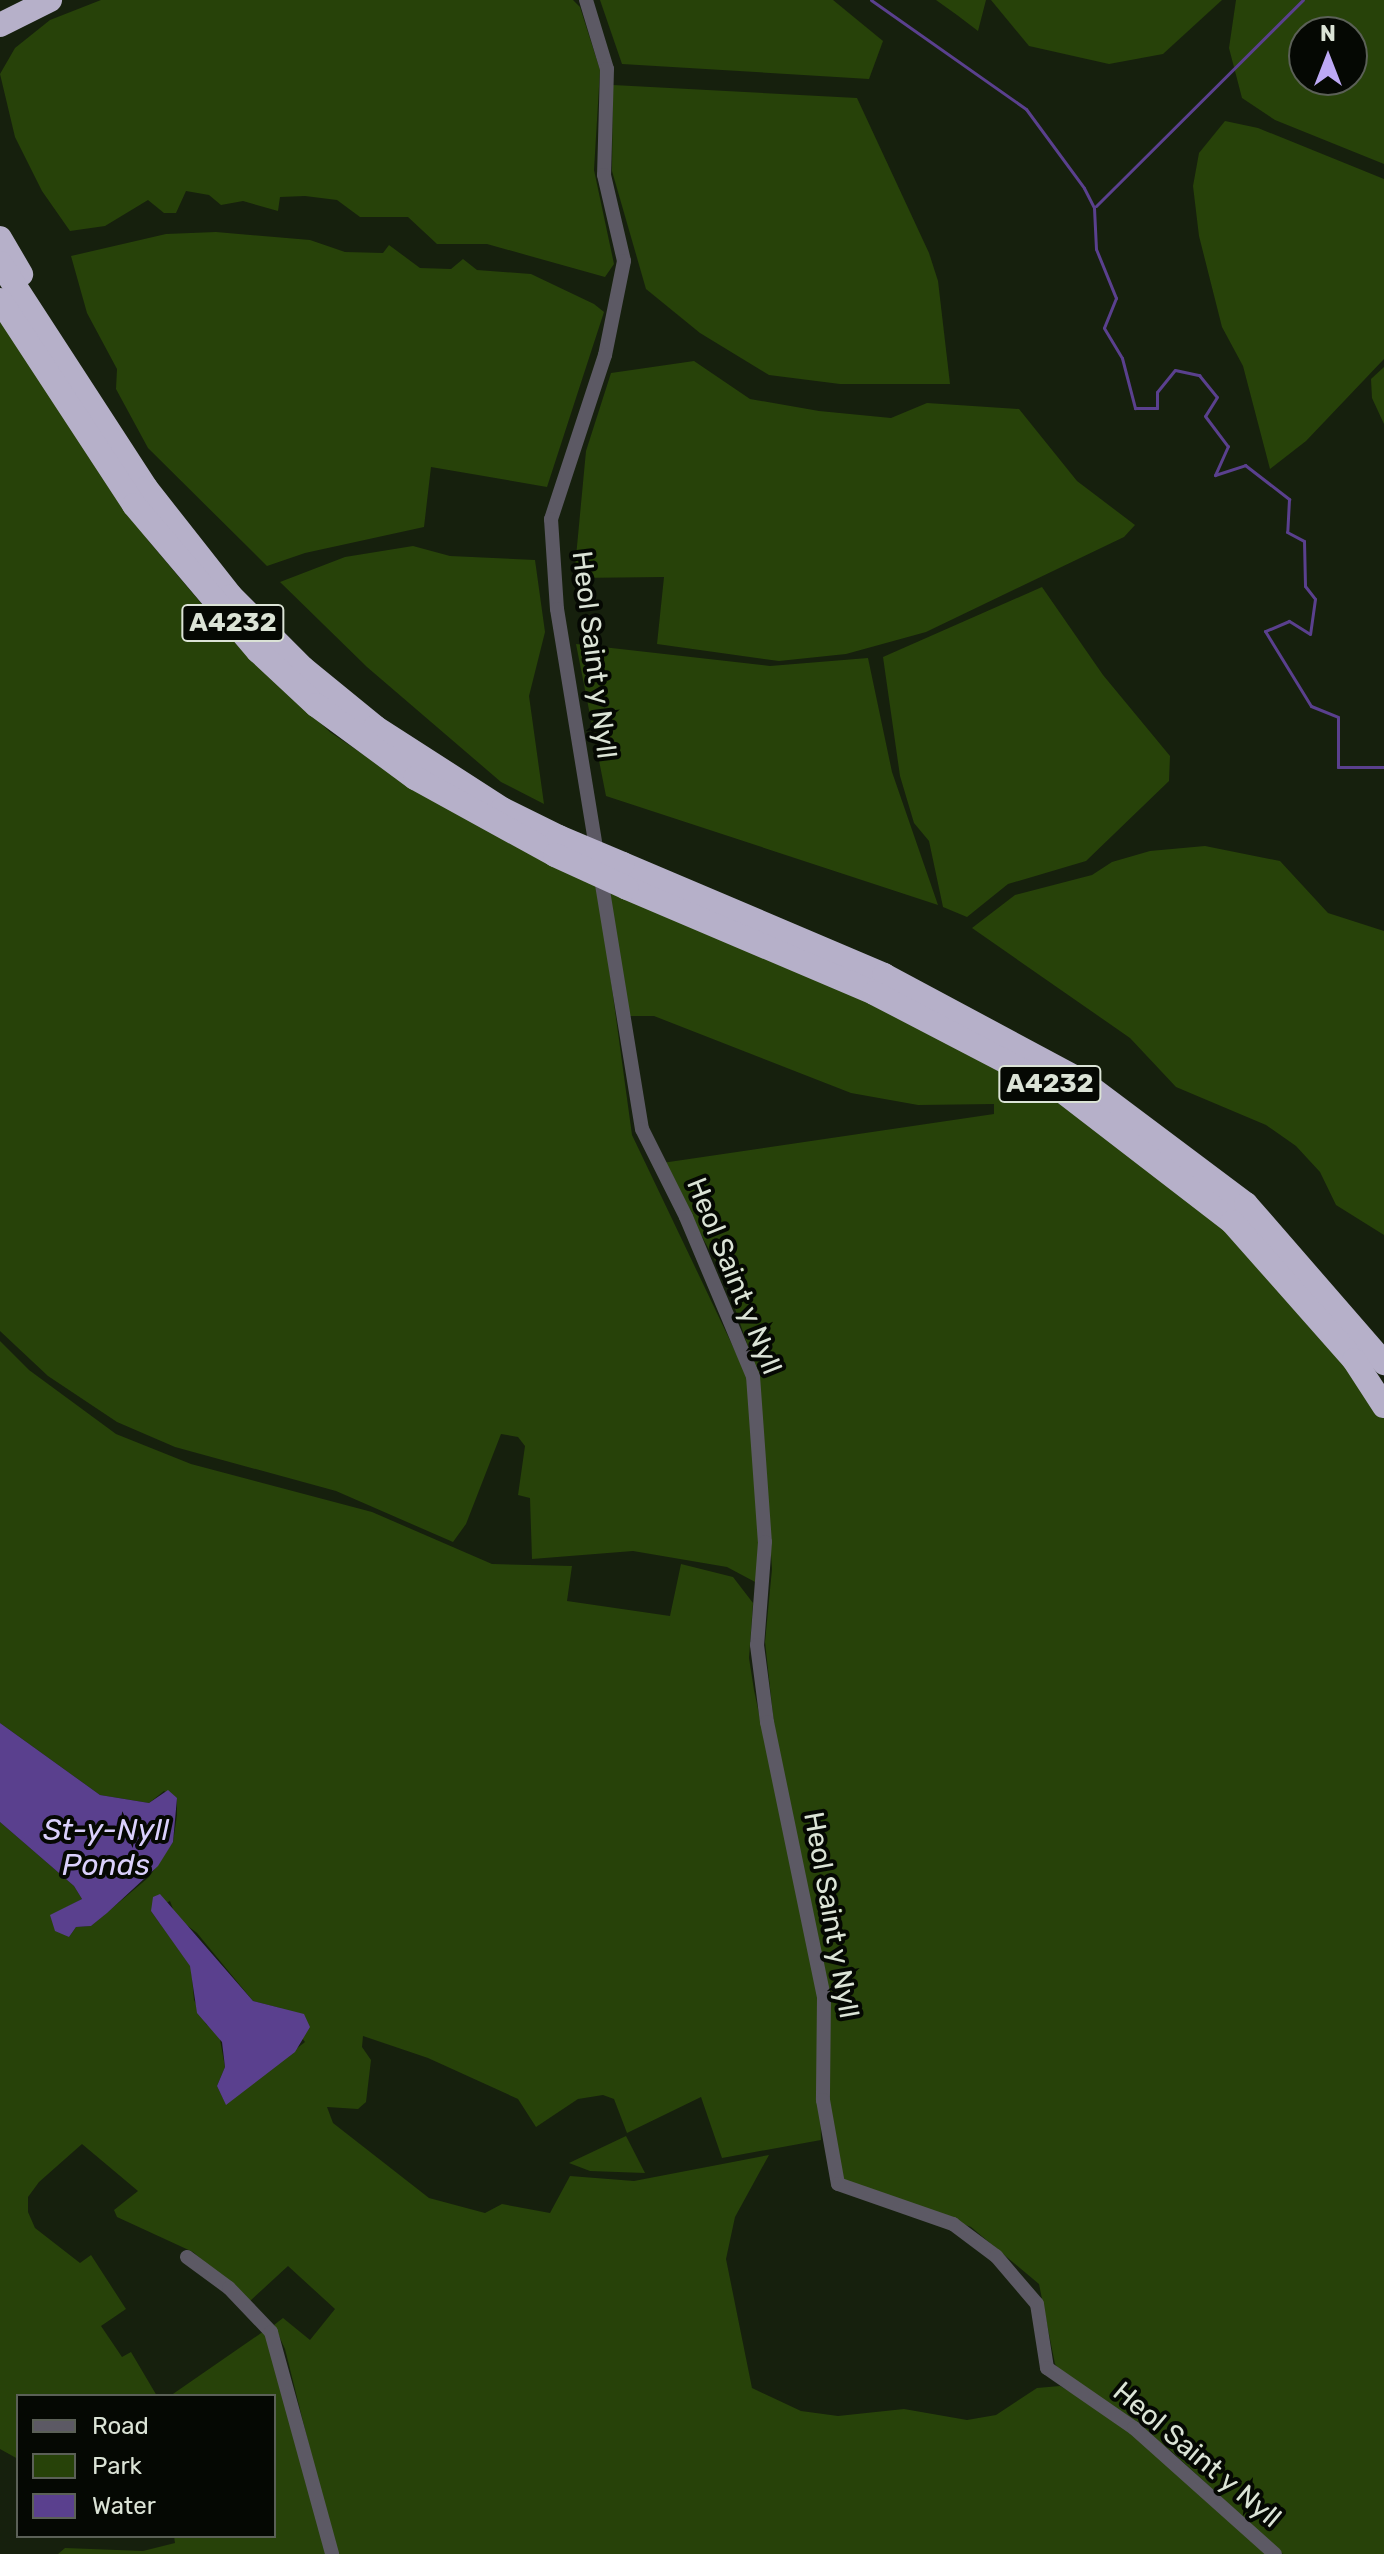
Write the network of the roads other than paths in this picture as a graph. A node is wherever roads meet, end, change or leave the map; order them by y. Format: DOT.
graph roads {
  1 [pos="24,0"];
  2 [pos="50,0"];
  3 [pos="586,0"];
  4 [pos="0,12"];
  5 [pos="0,25"];
  6 [pos="0,238"];
  7 [pos="0,263"];
  8 [pos="0,300"];
  9 [pos="115,443"];
  10 [pos="557,846"];
  11 [pos="625,876"];
  12 [pos="1384,1363"];
  13 [pos="1384,1406"];
  14 [pos="187,2257"];
  15 [pos="332,2554"];
  16 [pos="1275,2554"];
  1 -- 4 [label="highway"];
  2 -- 5 [label="highway"];
  3 -- 16 [label="street, Heol Saint y Nyll"];
  6 -- 9 [label="highway"];
  7 -- 9 [label="highway, A4232"];
  8 -- 10 [label="highway, A4232"];
  9 -- 10 [label="highway, A4232"];
  10 -- 11 [label="highway, A4232, bridge"];
  11 -- 12 [label="highway, A4232"];
  11 -- 13 [label="highway, A4232"];
  14 -- 15 [label="street"];
}
